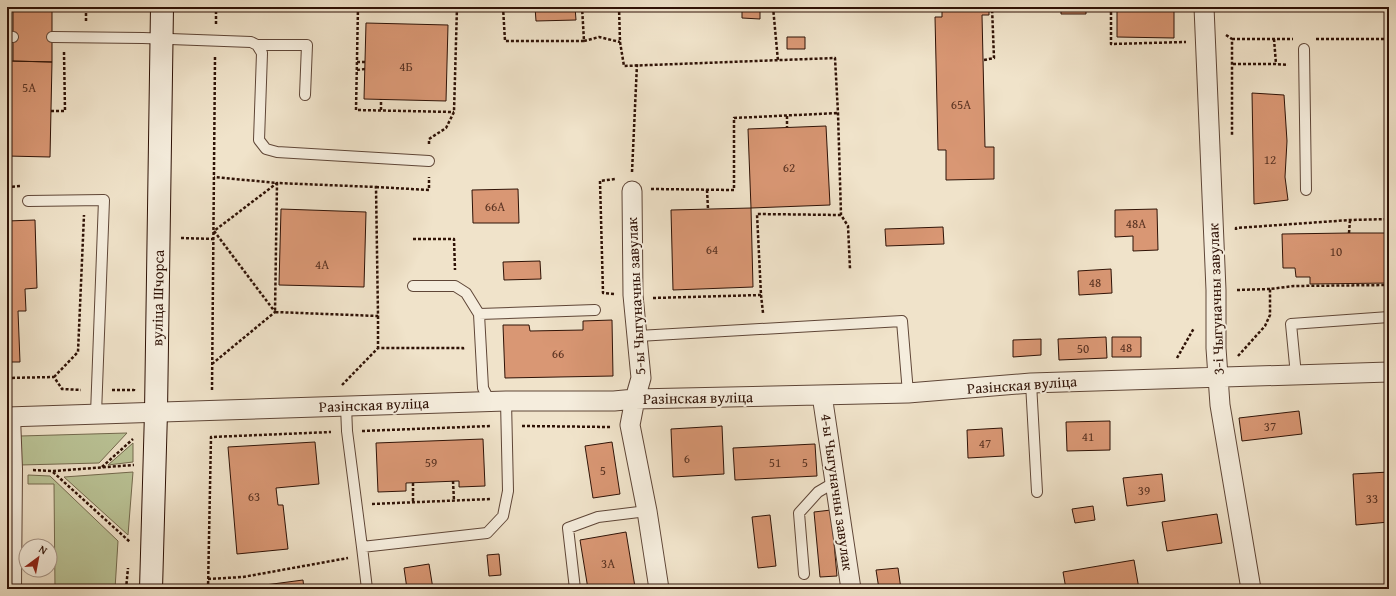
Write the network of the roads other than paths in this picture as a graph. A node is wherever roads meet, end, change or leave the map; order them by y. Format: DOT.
graph roads {
  1 [pos="162,7"];
  2 [pos="1204,7"];
  3 [pos="52,37"];
  4 [pos="161,39"];
  5 [pos="257,45"];
  6 [pos="1304,49"];
  7 [pos="305,95"];
  8 [pos="429,160"];
  9 [pos="1306,190"];
  10 [pos="639,192"];
  11 [pos="28,201"];
  12 [pos="413,286"];
  13 [pos="595,310"];
  14 [pos="479,314"];
  15 [pos="1389,317"];
  16 [pos="638,336"];
  17 [pos="1389,372"];
  18 [pos="1296,375"];
  19 [pos="1218,377"];
  20 [pos="1030,383"];
  21 [pos="908,393"];
  22 [pos="822,395"];
  23 [pos="635,399"];
  24 [pos="498,401"];
  25 [pos="346,406"];
  26 [pos="156,412"];
  27 [pos="96,414"];
  28 [pos="11,417"];
  29 [pos="835,482"];
  30 [pos="1037,492"];
  31 [pos="646,511"];
  32 [pos="362,551"];
  33 [pos="804,574"];
  34 [pos="16,589"];
  35 [pos="151,589"];
  36 [pos="367,589"];
  37 [pos="575,589"];
  38 [pos="659,589"];
  39 [pos="851,589"];
  40 [pos="1251,589"];
  1 -- 4 [label="main road, вуліца Шчорса"];
  2 -- 19 [label="street, 3-і Чыгуначны завулак"];
  3 -- 4 [label="lane"];
  4 -- 5 [label="lane"];
  4 -- 26 [label="main road, вуліца Шчорса"];
  5 -- 7 [label="lane"];
  5 -- 8 [label="lane"];
  6 -- 9 [label="lane"];
  10 -- 16 [label="street, 5-ы Чыгуначны завулак"];
  11 -- 27 [label="lane"];
  12 -- 14 [label="lane"];
  13 -- 14 [label="lane"];
  14 -- 24 [label="lane"];
  15 -- 18 [label="lane"];
  16 -- 21 [label="lane"];
  16 -- 23 [label="street, 5-ы Чыгуначны завулак"];
  17 -- 18 [label="street, Разінская вуліца"];
  18 -- 19 [label="street, Разінская вуліца"];
  19 -- 20 [label="street, Разінская вуліца"];
  19 -- 40 [label="street, 3-і Чыгуначны завулак"];
  20 -- 21 [label="street, Разінская вуліца"];
  20 -- 30 [label="lane"];
  21 -- 22 [label="street, Разінская вуліца"];
  22 -- 23 [label="street, Разінская вуліца"];
  22 -- 29 [label="street, 4-ы Чыгуначны завулак"];
  23 -- 24 [label="street, Разінская вуліца"];
  23 -- 31 [label="street, 5-ы Чыгуначны завулак"];
  24 -- 25 [label="street, Разінская вуліца"];
  24 -- 32 [label="lane"];
  25 -- 26 [label="street, Разінская вуліца"];
  25 -- 32 [label="lane"];
  26 -- 27 [label="street, Разінская вуліца"];
  26 -- 35 [label="main road, вуліца Шчорса"];
  27 -- 28 [label="street, Разінская вуліца"];
  28 -- 34 [label="lane"];
  29 -- 33 [label="lane"];
  29 -- 39 [label="street, 4-ы Чыгуначны завулак"];
  31 -- 37 [label="lane"];
  31 -- 38 [label="street, 5-ы Чыгуначны завулак"];
  32 -- 36 [label="lane"];
}
